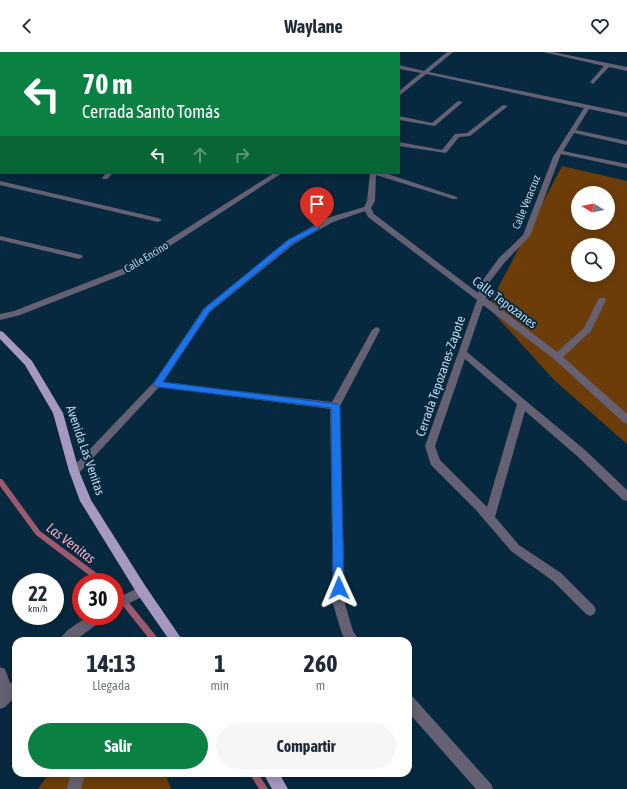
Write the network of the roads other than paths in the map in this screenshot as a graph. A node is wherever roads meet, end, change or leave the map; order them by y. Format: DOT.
graph roads {
  1 [pos="450,52"];
  2 [pos="546,52"];
  3 [pos="608,65"];
  4 [pos="400,67"];
  5 [pos="627,69"];
  6 [pos="424,73"];
  7 [pos="593,82"];
  8 [pos="400,88"];
  9 [pos="406,89"];
  10 [pos="400,93"];
  11 [pos="460,102"];
  12 [pos="505,106"];
  13 [pos="587,107"];
  14 [pos="627,115"];
  15 [pos="400,118"];
  16 [pos="572,131"];
  17 [pos="627,143"];
  18 [pos="400,144"];
  19 [pos="559,152"];
  20 [pos="627,166"];
  21 [pos="277,174"];
  22 [pos="373,174"];
  23 [pos="381,174"];
  24 [pos="0,183"];
  25 [pos="455,198"];
  26 [pos="367,208"];
  27 [pos="158,220"];
  28 [pos="0,238"];
  29 [pos="79,257"];
  30 [pos="481,300"];
  31 [pos="602,300"];
  32 [pos="0,317"];
  33 [pos="376,330"];
  34 [pos="0,334"];
  35 [pos="463,353"];
  36 [pos="557,357"];
  37 [pos="157,384"];
  38 [pos="522,402"];
  39 [pos="335,406"];
  40 [pos="627,420"];
  41 [pos="74,471"];
  42 [pos="627,497"];
  43 [pos="489,518"];
  44 [pos="141,592"];
  45 [pos="124,600"];
  46 [pos="590,610"];
  47 [pos="87,625"];
  48 [pos="72,637"];
  49 [pos="174,637"];
  50 [pos="351,637"];
  51 [pos="0,673"];
  52 [pos="8,695"];
  53 [pos="412,706"];
  54 [pos="77,777"];
  55 [pos="273,777"];
  56 [pos="74,789"];
  57 [pos="281,789"];
  58 [pos="486,789"];
  1 -- 6 [label="street"];
  2 -- 3 [label="street"];
  3 -- 5 [label="street"];
  3 -- 7 [label="street"];
  4 -- 6 [label="street"];
  6 -- 9 [label="street"];
  6 -- 13 [label="street"];
  8 -- 9 [label="street"];
  9 -- 10 [label="street"];
  11 -- 15 [label="street"];
  12 -- 18 [label="street"];
  13 -- 14 [label="street"];
  13 -- 16 [label="street, Calle Veracruz"];
  16 -- 17 [label="street"];
  16 -- 19 [label="street, Calle Veracruz"];
  19 -- 20 [label="street"];
  19 -- 30 [label="street, Calle Veracruz"];
  21 -- 32 [label="street, Calle Encino"];
  22 -- 26 [label="street"];
  23 -- 25 [label="street"];
  24 -- 27 [label="street"];
  26 -- 30 [label="street, Calle Tepozanes"];
  26 -- 37 [label="street"];
  28 -- 29 [label="street"];
  30 -- 35 [label="street, Cerrada Tepozanes-Zapote"];
  30 -- 36 [label="street, Calle Tepozanes"];
  31 -- 36 [label="street"];
  33 -- 39 [label="street"];
  34 -- 41 [label="main road, Avenida Las Venitas"];
  35 -- 38 [label="street"];
  35 -- 43 [label="street, Cerrada Tepozanes-Zapote"];
  36 -- 40 [label="street, Calle Tepozanes"];
  37 -- 39 [label="street"];
  37 -- 41 [label="street"];
  38 -- 42 [label="street"];
  38 -- 43 [label="street"];
  39 -- 50 [label="street"];
  41 -- 44 [label="main road, Avenida Las Venitas"];
  43 -- 46 [label="street, Cerrada Tepozanes-Zapote"];
  44 -- 45 [label="street"];
  44 -- 49 [label="main road, Avenida Las Venitas"];
  47 -- 48 [label="street"];
  51 -- 52 [label="street"];
  53 -- 58 [label="street"];
  54 -- 56 [label="street"];
  55 -- 57 [label="main road"];
}
